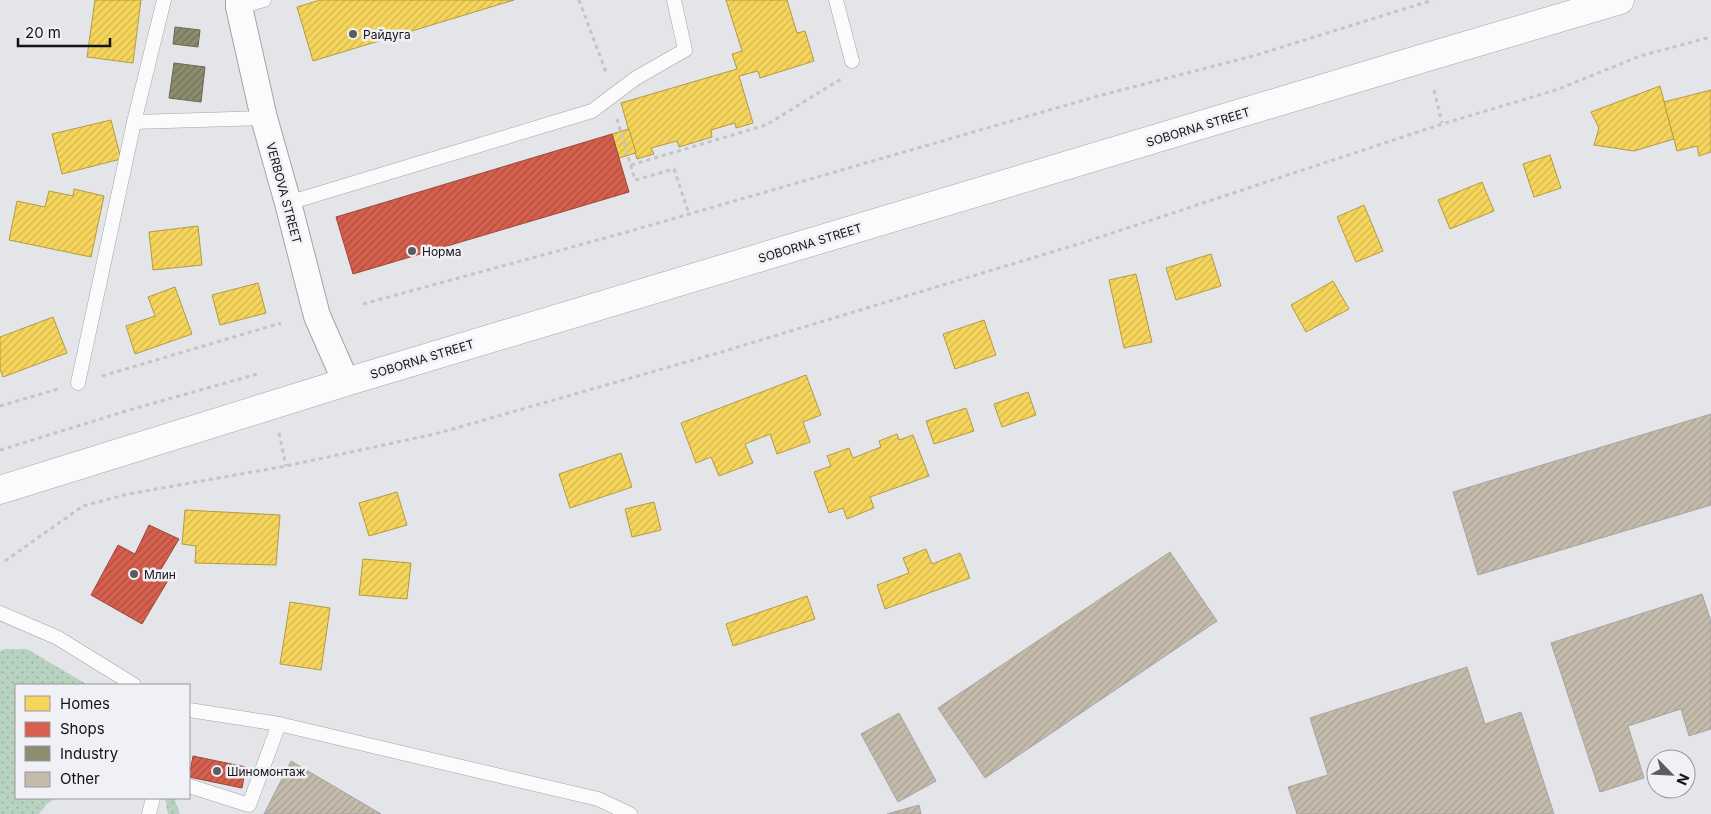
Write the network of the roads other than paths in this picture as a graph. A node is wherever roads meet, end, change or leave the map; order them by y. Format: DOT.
graph roads {
  1 [pos="164,0"];
  2 [pos="264,0"];
  3 [pos="674,0"];
  4 [pos="836,0"];
  5 [pos="1620,0"];
  6 [pos="239,4"];
  7 [pos="852,61"];
  8 [pos="264,118"];
  9 [pos="134,122"];
  10 [pos="288,203"];
  11 [pos="346,382"];
  12 [pos="78,383"];
  13 [pos="0,490"];
  14 [pos="0,612"];
  15 [pos="132,684"];
  16 [pos="190,710"];
  17 [pos="279,724"];
  18 [pos="190,786"];
  19 [pos="153,799"];
  20 [pos="149,814"];
  21 [pos="630,814"];
  1 -- 9 [label="lane"];
  2 -- 6 [label="lane"];
  3 -- 10 [label="lane"];
  4 -- 7 [label="lane"];
  5 -- 11 [label="main road, SOBORNA STREET"];
  6 -- 8 [label="street, VERBOVA STREET"];
  8 -- 9 [label="lane"];
  8 -- 10 [label="street, VERBOVA STREET"];
  9 -- 12 [label="lane"];
  10 -- 11 [label="street, VERBOVA STREET"];
  11 -- 13 [label="main road, SOBORNA STREET"];
  14 -- 15 [label="lane"];
  16 -- 17 [label="lane"];
  17 -- 18 [label="lane"];
  17 -- 21 [label="lane"];
  19 -- 20 [label="lane"];
}
